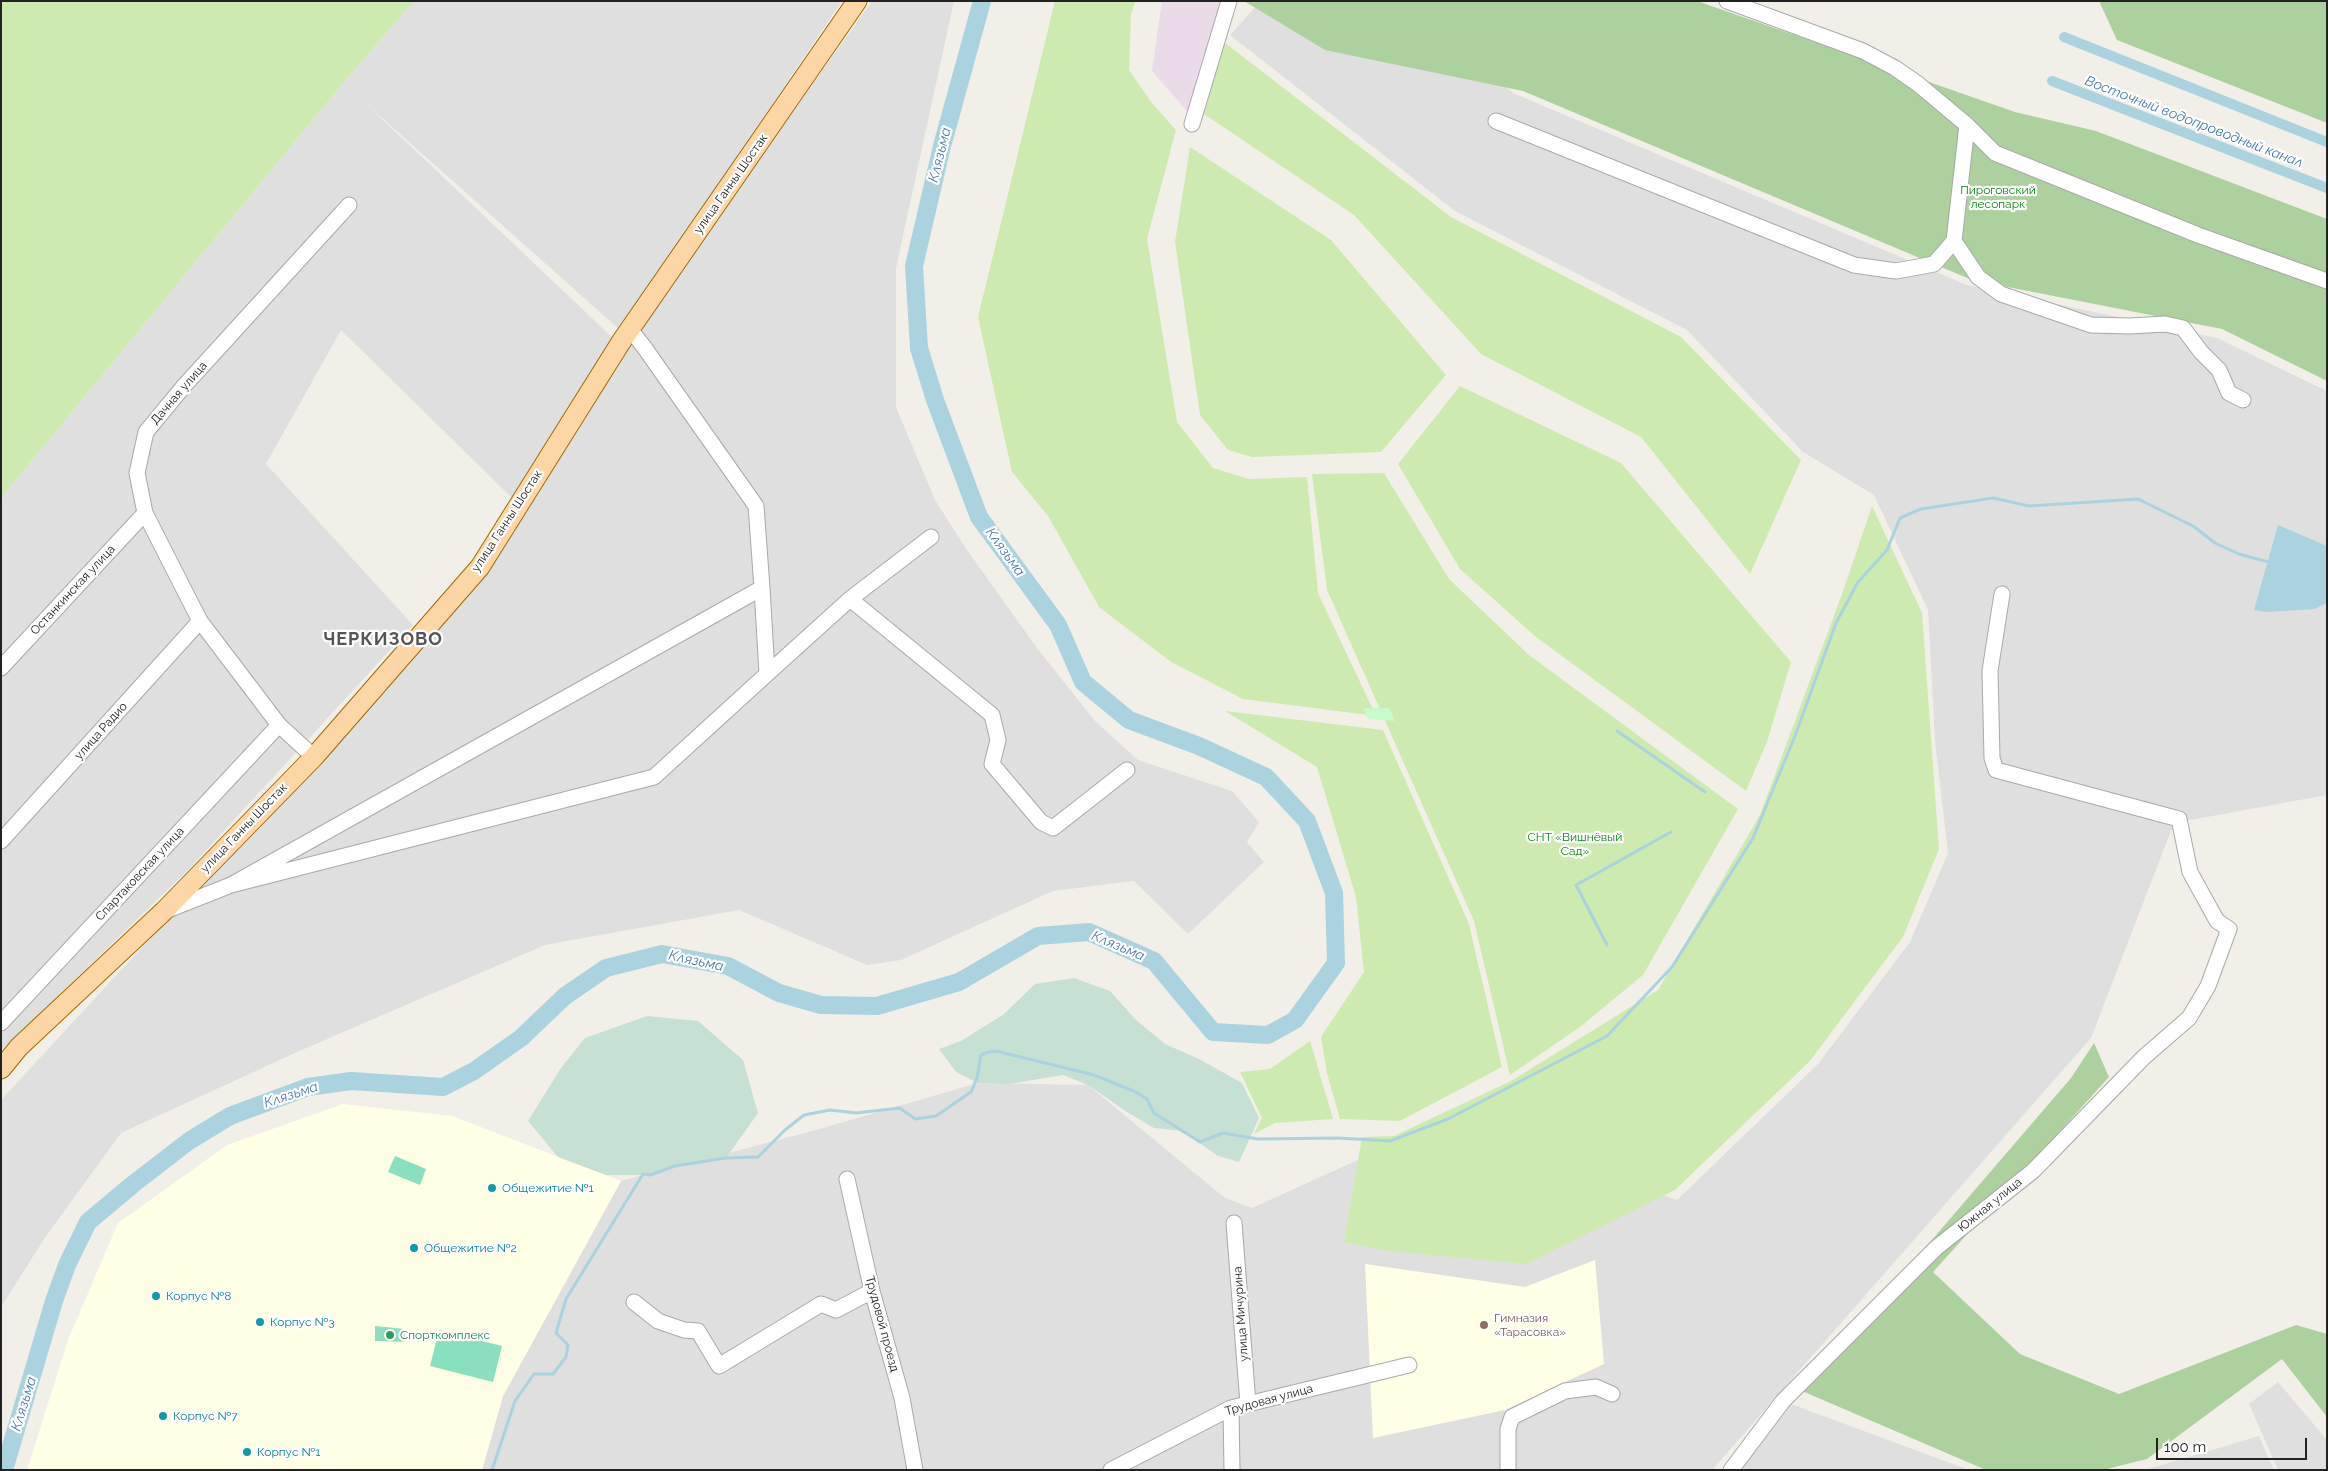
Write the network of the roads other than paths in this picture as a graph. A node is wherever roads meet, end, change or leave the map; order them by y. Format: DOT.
graph roads {
  1 [pos="857,1"];
  2 [pos="1229,1"];
  3 [pos="1728,1"];
  4 [pos="1496,121"];
  5 [pos="1192,124"];
  6 [pos="1967,125"];
  7 [pos="349,205"];
  8 [pos="1954,241"];
  9 [pos="2327,281"];
  10 [pos="630,330"];
  11 [pos="2243,400"];
  12 [pos="145,513"];
  13 [pos="931,537"];
  14 [pos="762,588"];
  15 [pos="2002,594"];
  16 [pos="850,599"];
  17 [pos="200,621"];
  18 [pos="1,668"];
  19 [pos="767,674"];
  20 [pos="279,725"];
  21 [pos="314,757"];
  22 [pos="1127,770"];
  23 [pos="1,841"];
  24 [pos="231,885"];
  25 [pos="164,911"];
  26 [pos="1,1023"];
  27 [pos="1,1069"];
  28 [pos="847,1179"];
  29 [pos="1234,1223"];
  30 [pos="872,1291"];
  31 [pos="634,1302"];
  32 [pos="1409,1365"];
  33 [pos="1612,1394"];
  34 [pos="1248,1404"];
  35 [pos="1231,1408"];
  36 [pos="915,1470"];
  37 [pos="1111,1470"];
  38 [pos="1232,1470"];
  39 [pos="1508,1470"];
  40 [pos="1731,1470"];
  1 -- 10 [label="main road, улица Ганны Шостак"];
  2 -- 5 [label="street"];
  3 -- 6 [label="street"];
  4 -- 8 [label="street"];
  6 -- 8 [label="street"];
  6 -- 9 [label="street"];
  7 -- 12 [label="street, Дачная улица"];
  8 -- 11 [label="street"];
  10 -- 14 [label="street"];
  10 -- 21 [label="main road, улица Ганны Шостак"];
  12 -- 17 [label="street, Дачная улица"];
  12 -- 18 [label="street, Останкинская улица"];
  13 -- 16 [label="street"];
  14 -- 19 [label="street"];
  14 -- 24 [label="street"];
  15 -- 40 [label="street, Южная улица"];
  16 -- 19 [label="street"];
  16 -- 22 [label="street"];
  17 -- 20 [label="street, Дачная улица"];
  17 -- 23 [label="street, улица Радио"];
  19 -- 24 [label="street"];
  20 -- 21 [label="street, Дачная улица"];
  20 -- 26 [label="street, Спартаковская улица"];
  21 -- 25 [label="main road, улица Ганны Шостак"];
  24 -- 25 [label="street"];
  25 -- 27 [label="main road, улица Ганны Шостак"];
  28 -- 30 [label="street, Трудовой проезд"];
  29 -- 34 [label="street, улица Мичурина"];
  30 -- 31 [label="street"];
  30 -- 36 [label="street, Трудовой проезд"];
  32 -- 34 [label="street, Трудовая улица"];
  33 -- 39 [label="street"];
  34 -- 35 [label="street, Трудовая улица"];
  35 -- 37 [label="street, Трудовая улица"];
  35 -- 38 [label="street"];
}
